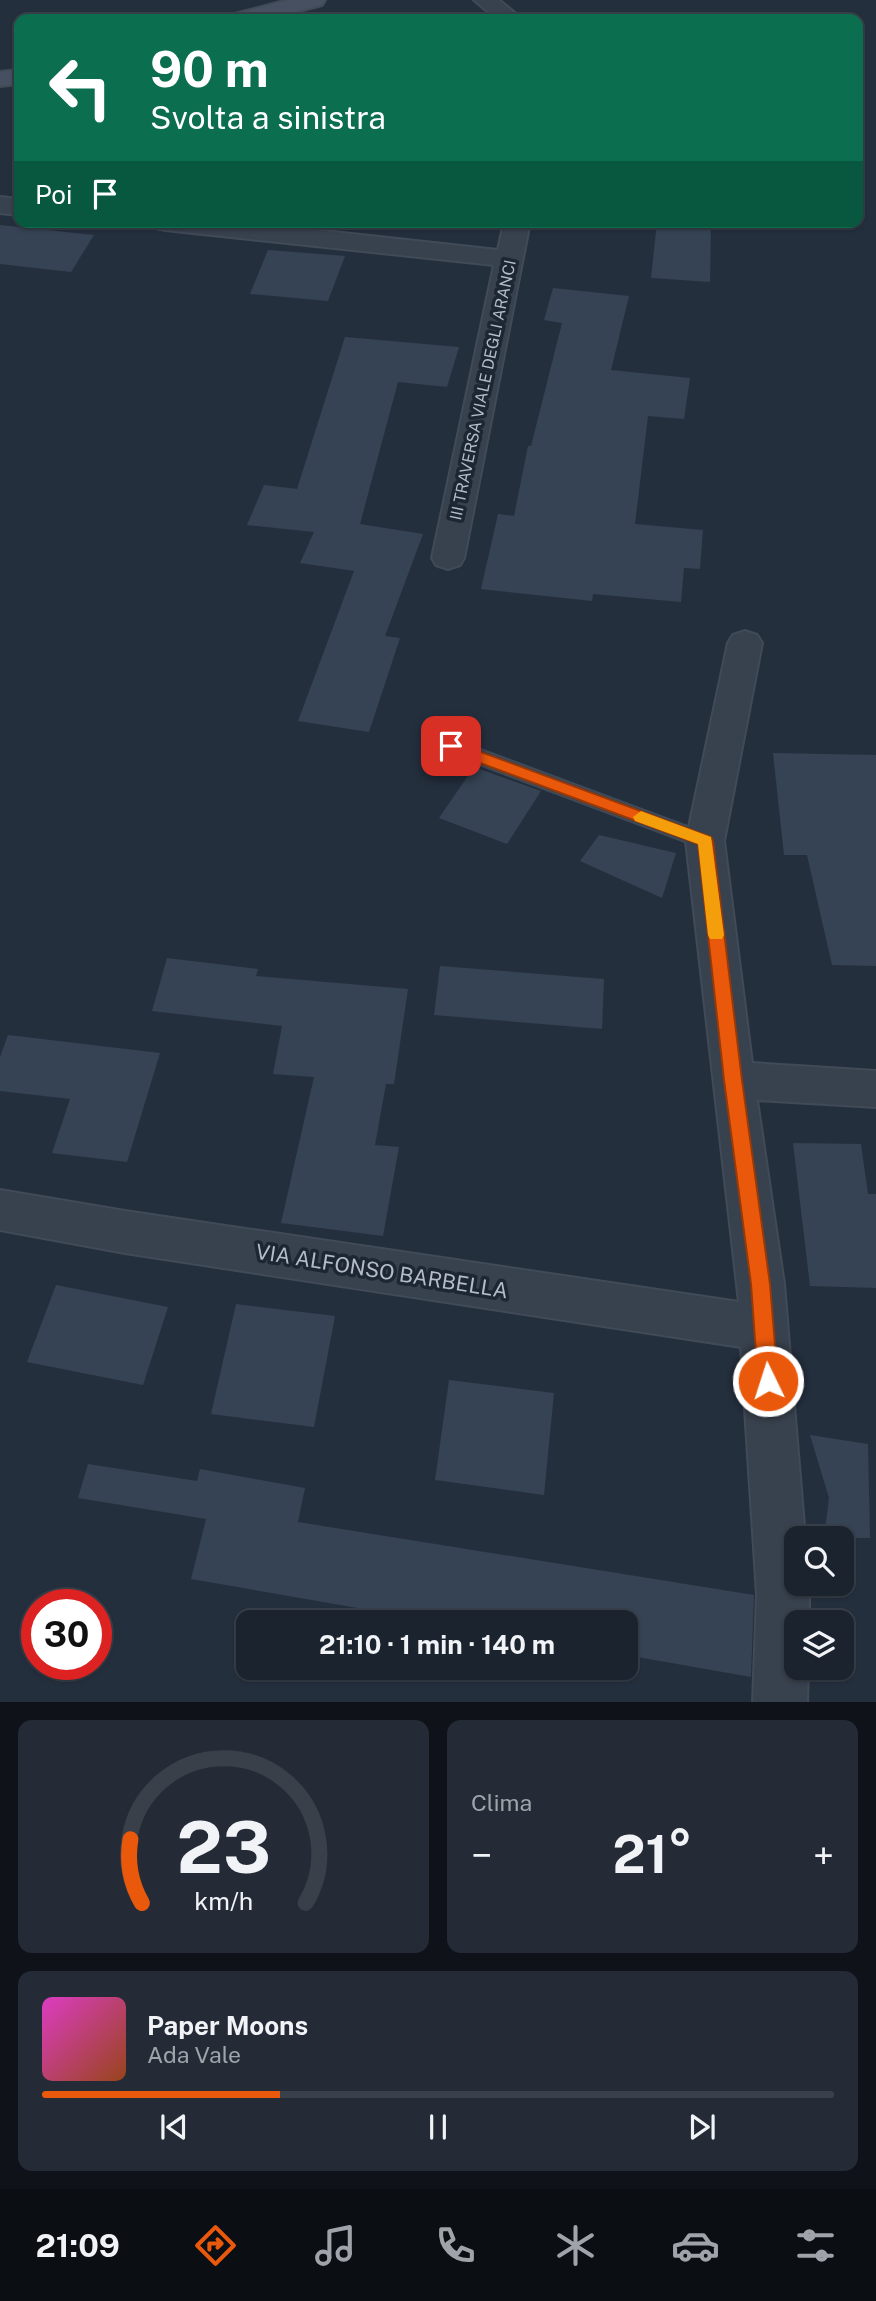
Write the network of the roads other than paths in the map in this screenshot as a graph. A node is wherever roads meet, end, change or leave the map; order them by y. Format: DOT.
graph roads {
  1 [pos="314,0"];
  2 [pos="485,0"];
  3 [pos="262,14"];
  4 [pos="504,14"];
  5 [pos="221,228"];
  6 [pos="516,228"];
  7 [pos="510,259"];
  8 [pos="448,558"];
  9 [pos="745,643"];
  10 [pos="451,746"];
  11 [pos="705,841"];
  12 [pos="733,1080"];
  13 [pos="876,1089"];
  14 [pos="0,1210"];
  15 [pos="764,1328"];
  16 [pos="780,1702"];
  1 -- 3 [label="main road"];
  2 -- 4 [label="street"];
  5 -- 7 [label="street"];
  6 -- 7 [label="street, III TRAVERSA VIALE DEGLI ARANCI"];
  7 -- 8 [label="street, III TRAVERSA VIALE DEGLI ARANCI"];
  9 -- 11 [label="street"];
  10 -- 11 [label="lane"];
  11 -- 12 [label="street"];
  12 -- 13 [label="street"];
  12 -- 15 [label="street"];
  14 -- 15 [label="street, VIA ALFONSO BARBELLA"];
  15 -- 16 [label="street"];
}
